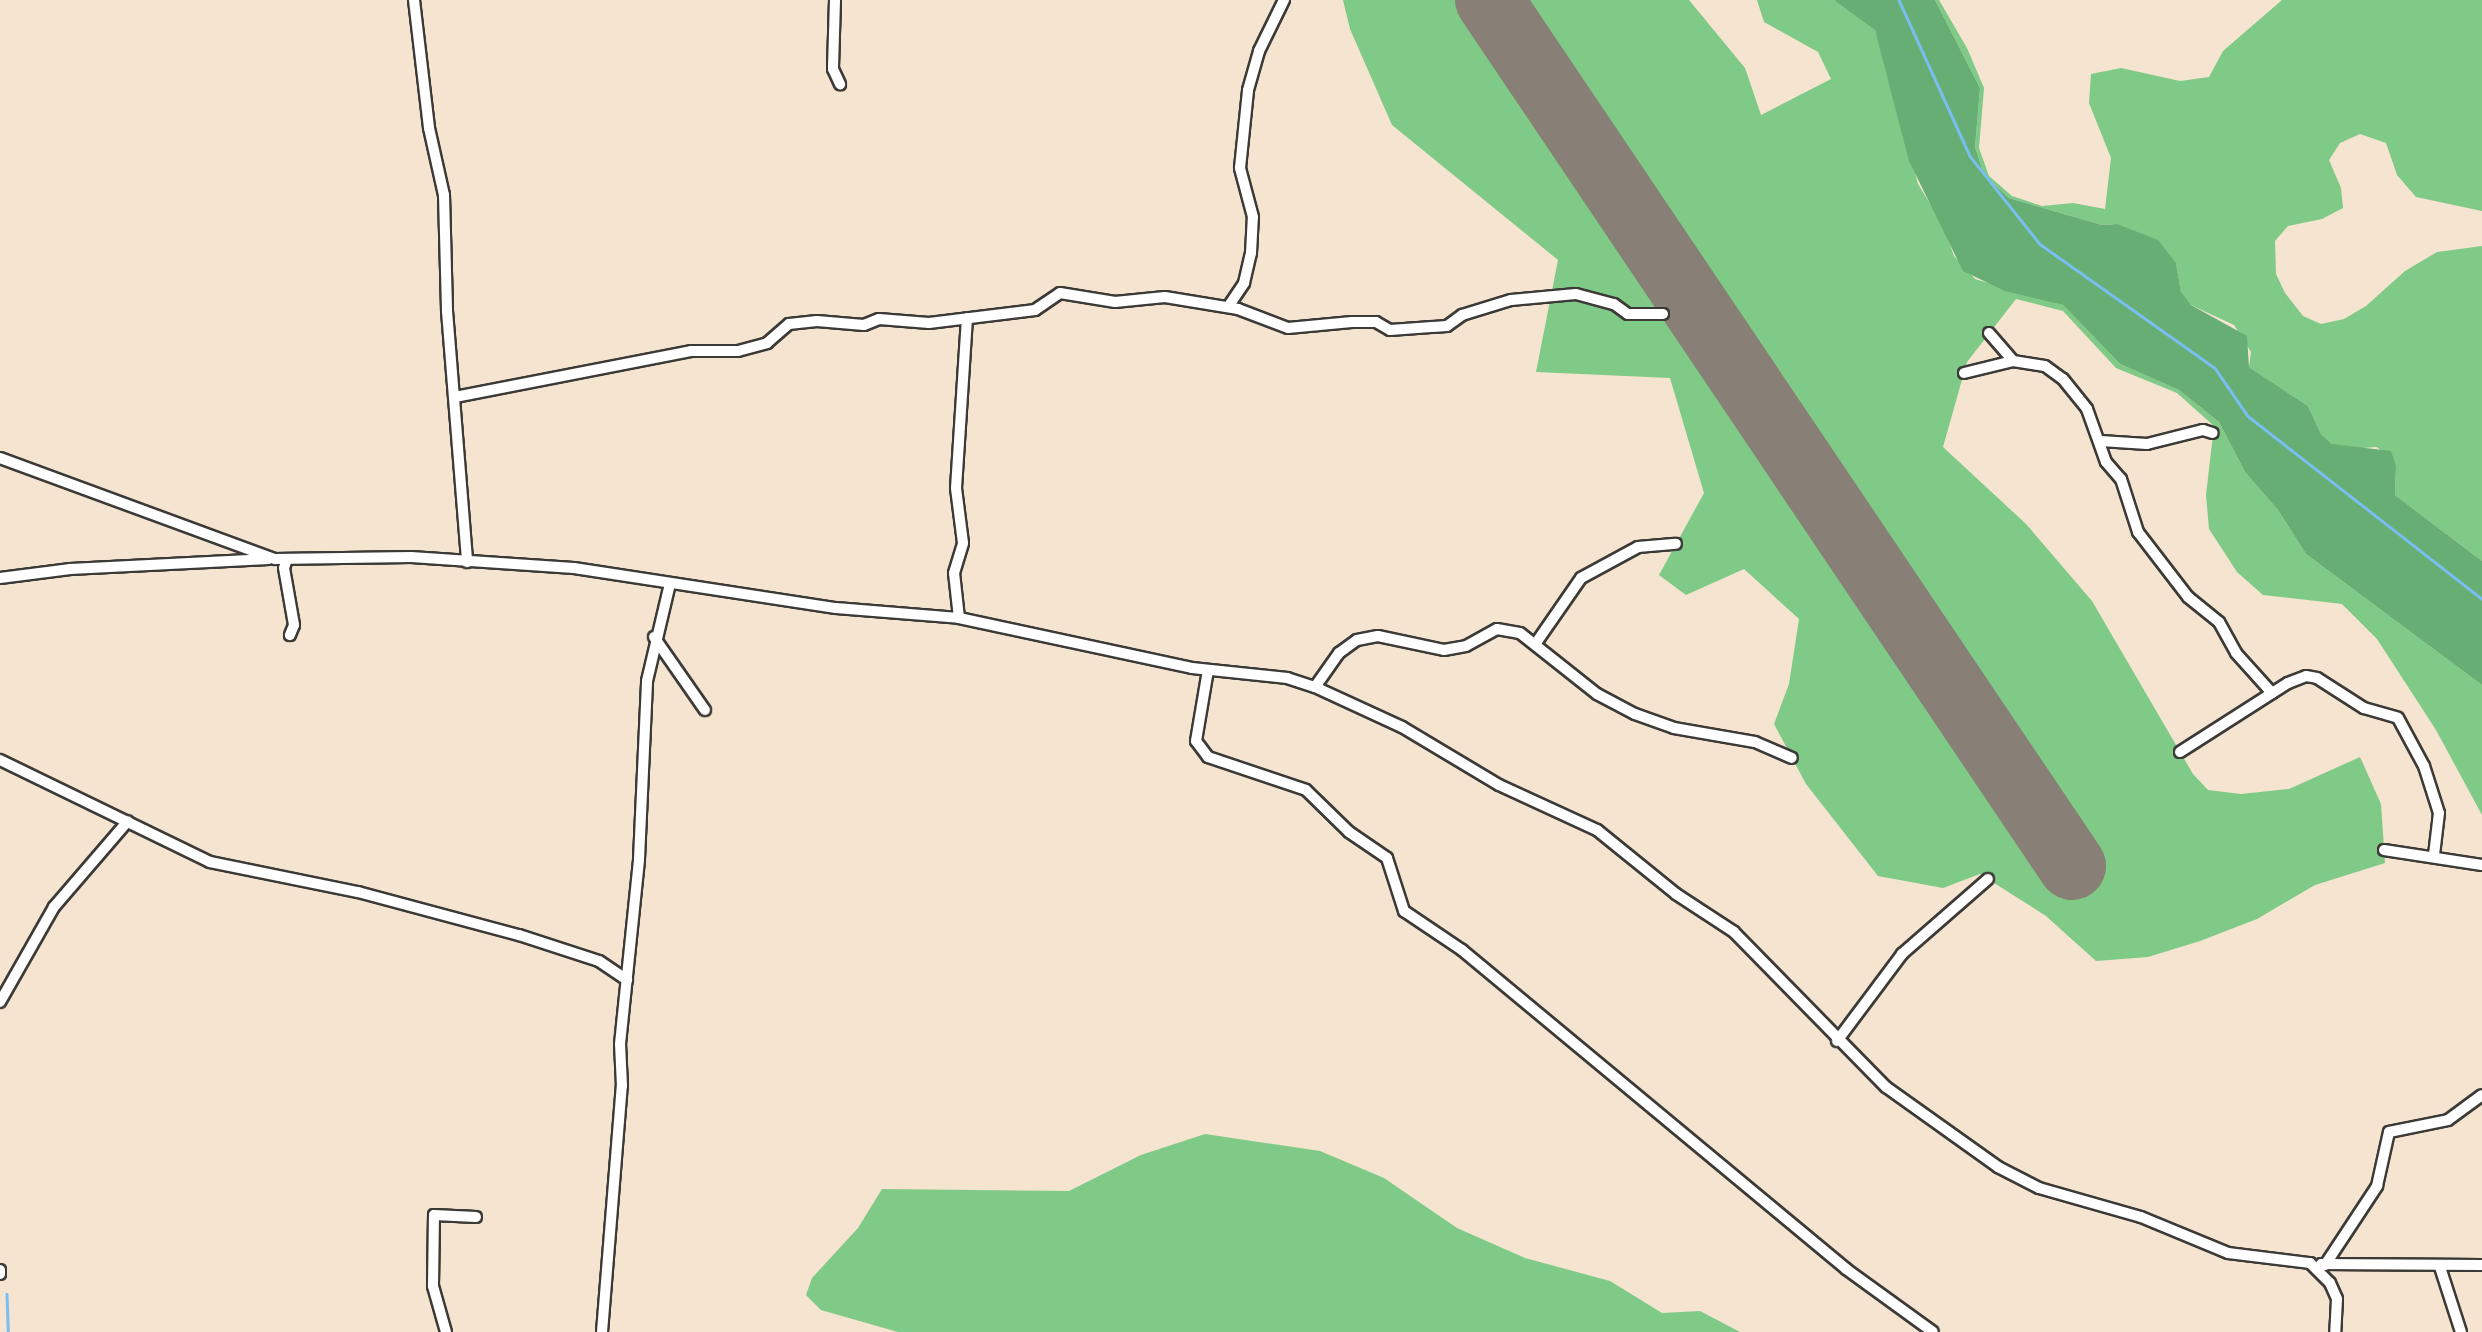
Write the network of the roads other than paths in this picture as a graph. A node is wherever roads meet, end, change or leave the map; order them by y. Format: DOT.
graph roads {
  1 [pos="414,0"];
  2 [pos="835,0"];
  3 [pos="1284,0"];
  4 [pos="840,84"];
  5 [pos="1228,307"];
  6 [pos="1663,314"];
  7 [pos="967,318"];
  8 [pos="1989,333"];
  9 [pos="2013,361"];
  10 [pos="1964,373"];
  11 [pos="456,397"];
  12 [pos="2213,433"];
  13 [pos="2101,441"];
  14 [pos="0,458"];
  15 [pos="1676,544"];
  16 [pos="281,559"];
  17 [pos="467,562"];
  18 [pos="0,578"];
  19 [pos="670,584"];
  20 [pos="959,618"];
  21 [pos="290,635"];
  22 [pos="654,637"];
  23 [pos="1536,643"];
  24 [pos="1208,670"];
  25 [pos="1315,687"];
  26 [pos="2272,693"];
  27 [pos="705,710"];
  28 [pos="2180,752"];
  29 [pos="1792,758"];
  30 [pos="0,760"];
  31 [pos="128,821"];
  32 [pos="2384,850"];
  33 [pos="2434,855"];
  34 [pos="2482,864"];
  35 [pos="1988,879"];
  36 [pos="627,979"];
  37 [pos="0,1002"];
  38 [pos="1837,1041"];
  39 [pos="2482,1095"];
  40 [pos="476,1217"];
  41 [pos="2310,1263"];
  42 [pos="2325,1265"];
  43 [pos="2482,1265"];
  44 [pos="2440,1267"];
  45 [pos="446,1332"];
  46 [pos="601,1332"];
  47 [pos="1933,1332"];
  48 [pos="2334,1332"];
  49 [pos="2461,1332"];
  1 -- 11 [label="street"];
  2 -- 4 [label="street"];
  3 -- 5 [label="street"];
  5 -- 6 [label="street"];
  5 -- 7 [label="street"];
  7 -- 11 [label="street"];
  7 -- 20 [label="street"];
  8 -- 9 [label="street"];
  9 -- 10 [label="street"];
  9 -- 13 [label="street"];
  11 -- 17 [label="street"];
  12 -- 13 [label="street"];
  13 -- 26 [label="street"];
  14 -- 16 [label="street"];
  15 -- 23 [label="street"];
  16 -- 17 [label="street"];
  16 -- 18 [label="street"];
  16 -- 21 [label="street"];
  17 -- 19 [label="street"];
  19 -- 20 [label="street"];
  19 -- 22 [label="street"];
  20 -- 24 [label="street"];
  22 -- 27 [label="street"];
  22 -- 36 [label="street"];
  23 -- 25 [label="street"];
  23 -- 29 [label="street"];
  24 -- 25 [label="street"];
  24 -- 47 [label="street"];
  25 -- 38 [label="street"];
  26 -- 28 [label="street"];
  26 -- 33 [label="street"];
  30 -- 31 [label="street"];
  31 -- 36 [label="street"];
  31 -- 37 [label="street"];
  32 -- 33 [label="street"];
  33 -- 34 [label="street"];
  35 -- 38 [label="street"];
  36 -- 46 [label="street"];
  38 -- 41 [label="street"];
  39 -- 42 [label="street"];
  40 -- 45 [label="street"];
  41 -- 42 [label="street"];
  41 -- 48 [label="street"];
  42 -- 44 [label="street"];
  43 -- 44 [label="street"];
  44 -- 49 [label="street"];
}
